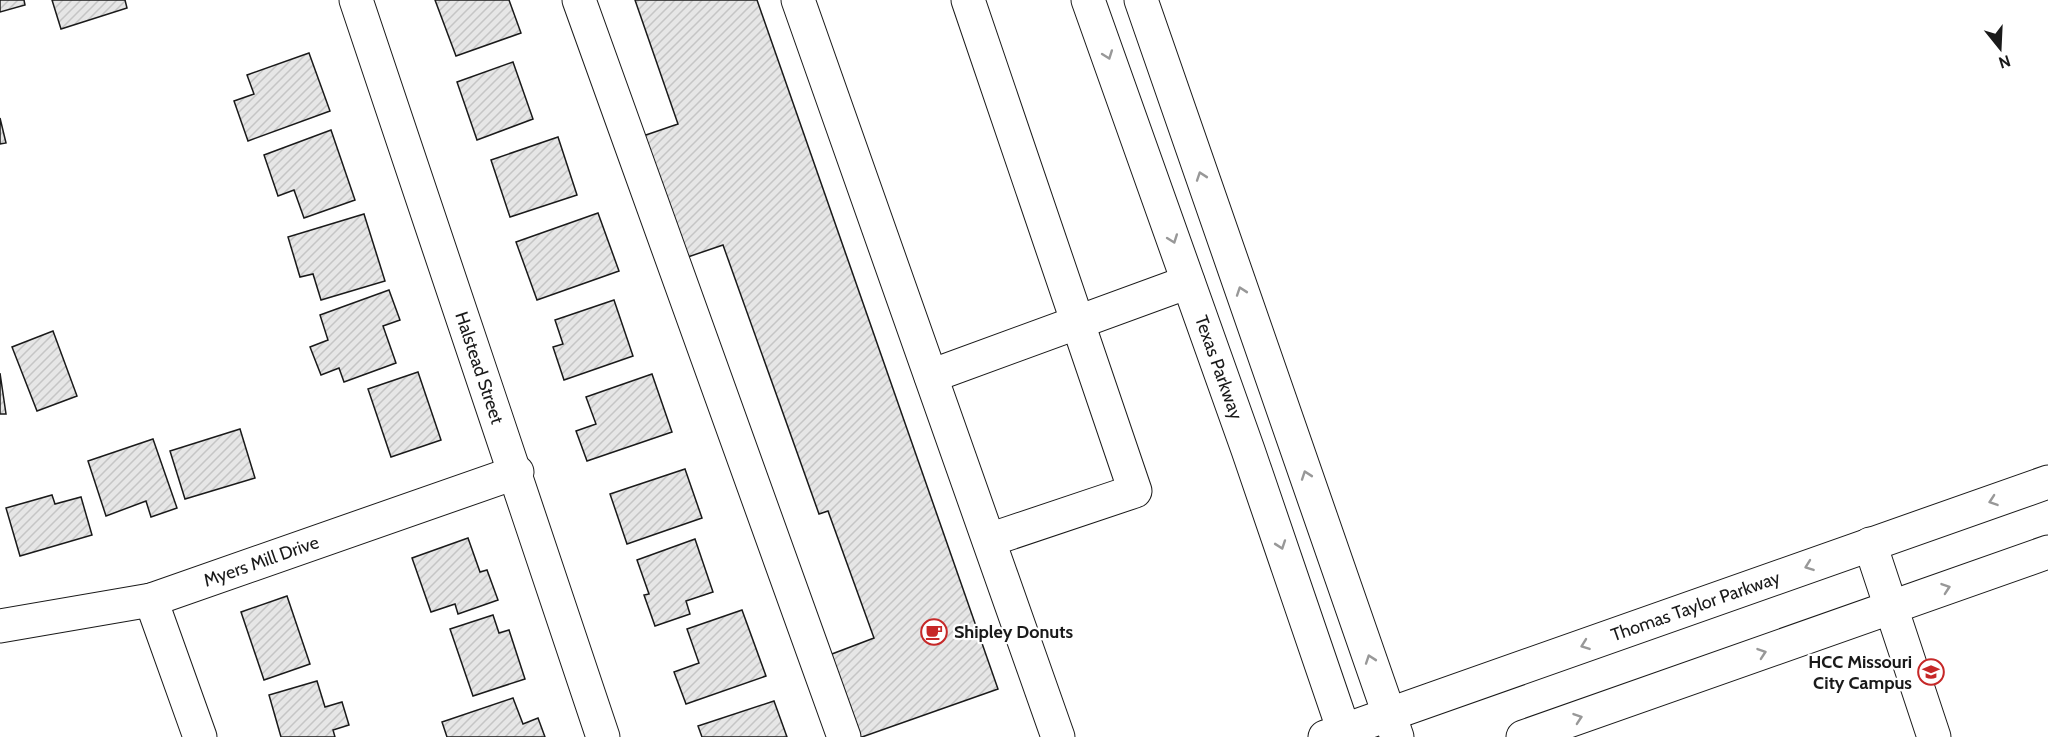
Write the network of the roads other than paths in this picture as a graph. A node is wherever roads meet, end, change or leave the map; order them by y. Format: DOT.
graph roads {
  1 [pos="356,0"];
  2 [pos="579,0"];
  3 [pos="798,0"];
  4 [pos="968,0"];
  5 [pos="1088,0"];
  6 [pos="1141,0"];
  7 [pos="1188,282"];
  8 [pos="1080,322"];
  9 [pos="931,376"];
  10 [pos="516,472"];
  11 [pos="2048,482"];
  12 [pos="989,540"];
  13 [pos="1870,544"];
  14 [pos="2048,552"];
  15 [pos="151,600"];
  16 [pos="1890,607"];
  17 [pos="0,626"];
  18 [pos="1393,726"];
  19 [pos="1339,735"];
  20 [pos="200,737"];
  21 [pos="603,737"];
  22 [pos="844,737"];
  23 [pos="1058,737"];
  24 [pos="1523,737"];
  25 [pos="1934,737"];
  1 -- 10 [label="street, Halstead Street"];
  2 -- 22 [label="street"];
  3 -- 9 [label="street"];
  4 -- 8 [label="street"];
  5 -- 7 [label="street, Texas Parkway, one-way"];
  18 -- 6 [label="street, one-way"];
  7 -- 8 [label="street"];
  7 -- 19 [label="street, Texas Parkway, one-way"];
  8 -- 9 [label="street"];
  8 -- 12 [label="street"];
  9 -- 12 [label="street"];
  10 -- 15 [label="street, Myers Mill Drive"];
  10 -- 21 [label="street, Halstead Street"];
  11 -- 13 [label="street, Thomas Taylor Parkway, one-way"];
  12 -- 23 [label="street"];
  13 -- 16 [label="street"];
  13 -- 18 [label="street, Thomas Taylor Parkway, one-way"];
  16 -- 14 [label="street, one-way"];
  15 -- 17 [label="street, Myers Mill Drive"];
  15 -- 20 [label="street"];
  24 -- 16 [label="street, one-way"];
  16 -- 25 [label="street"];
  18 -- 19 [label="street, Thomas Taylor Parkway"];
}
